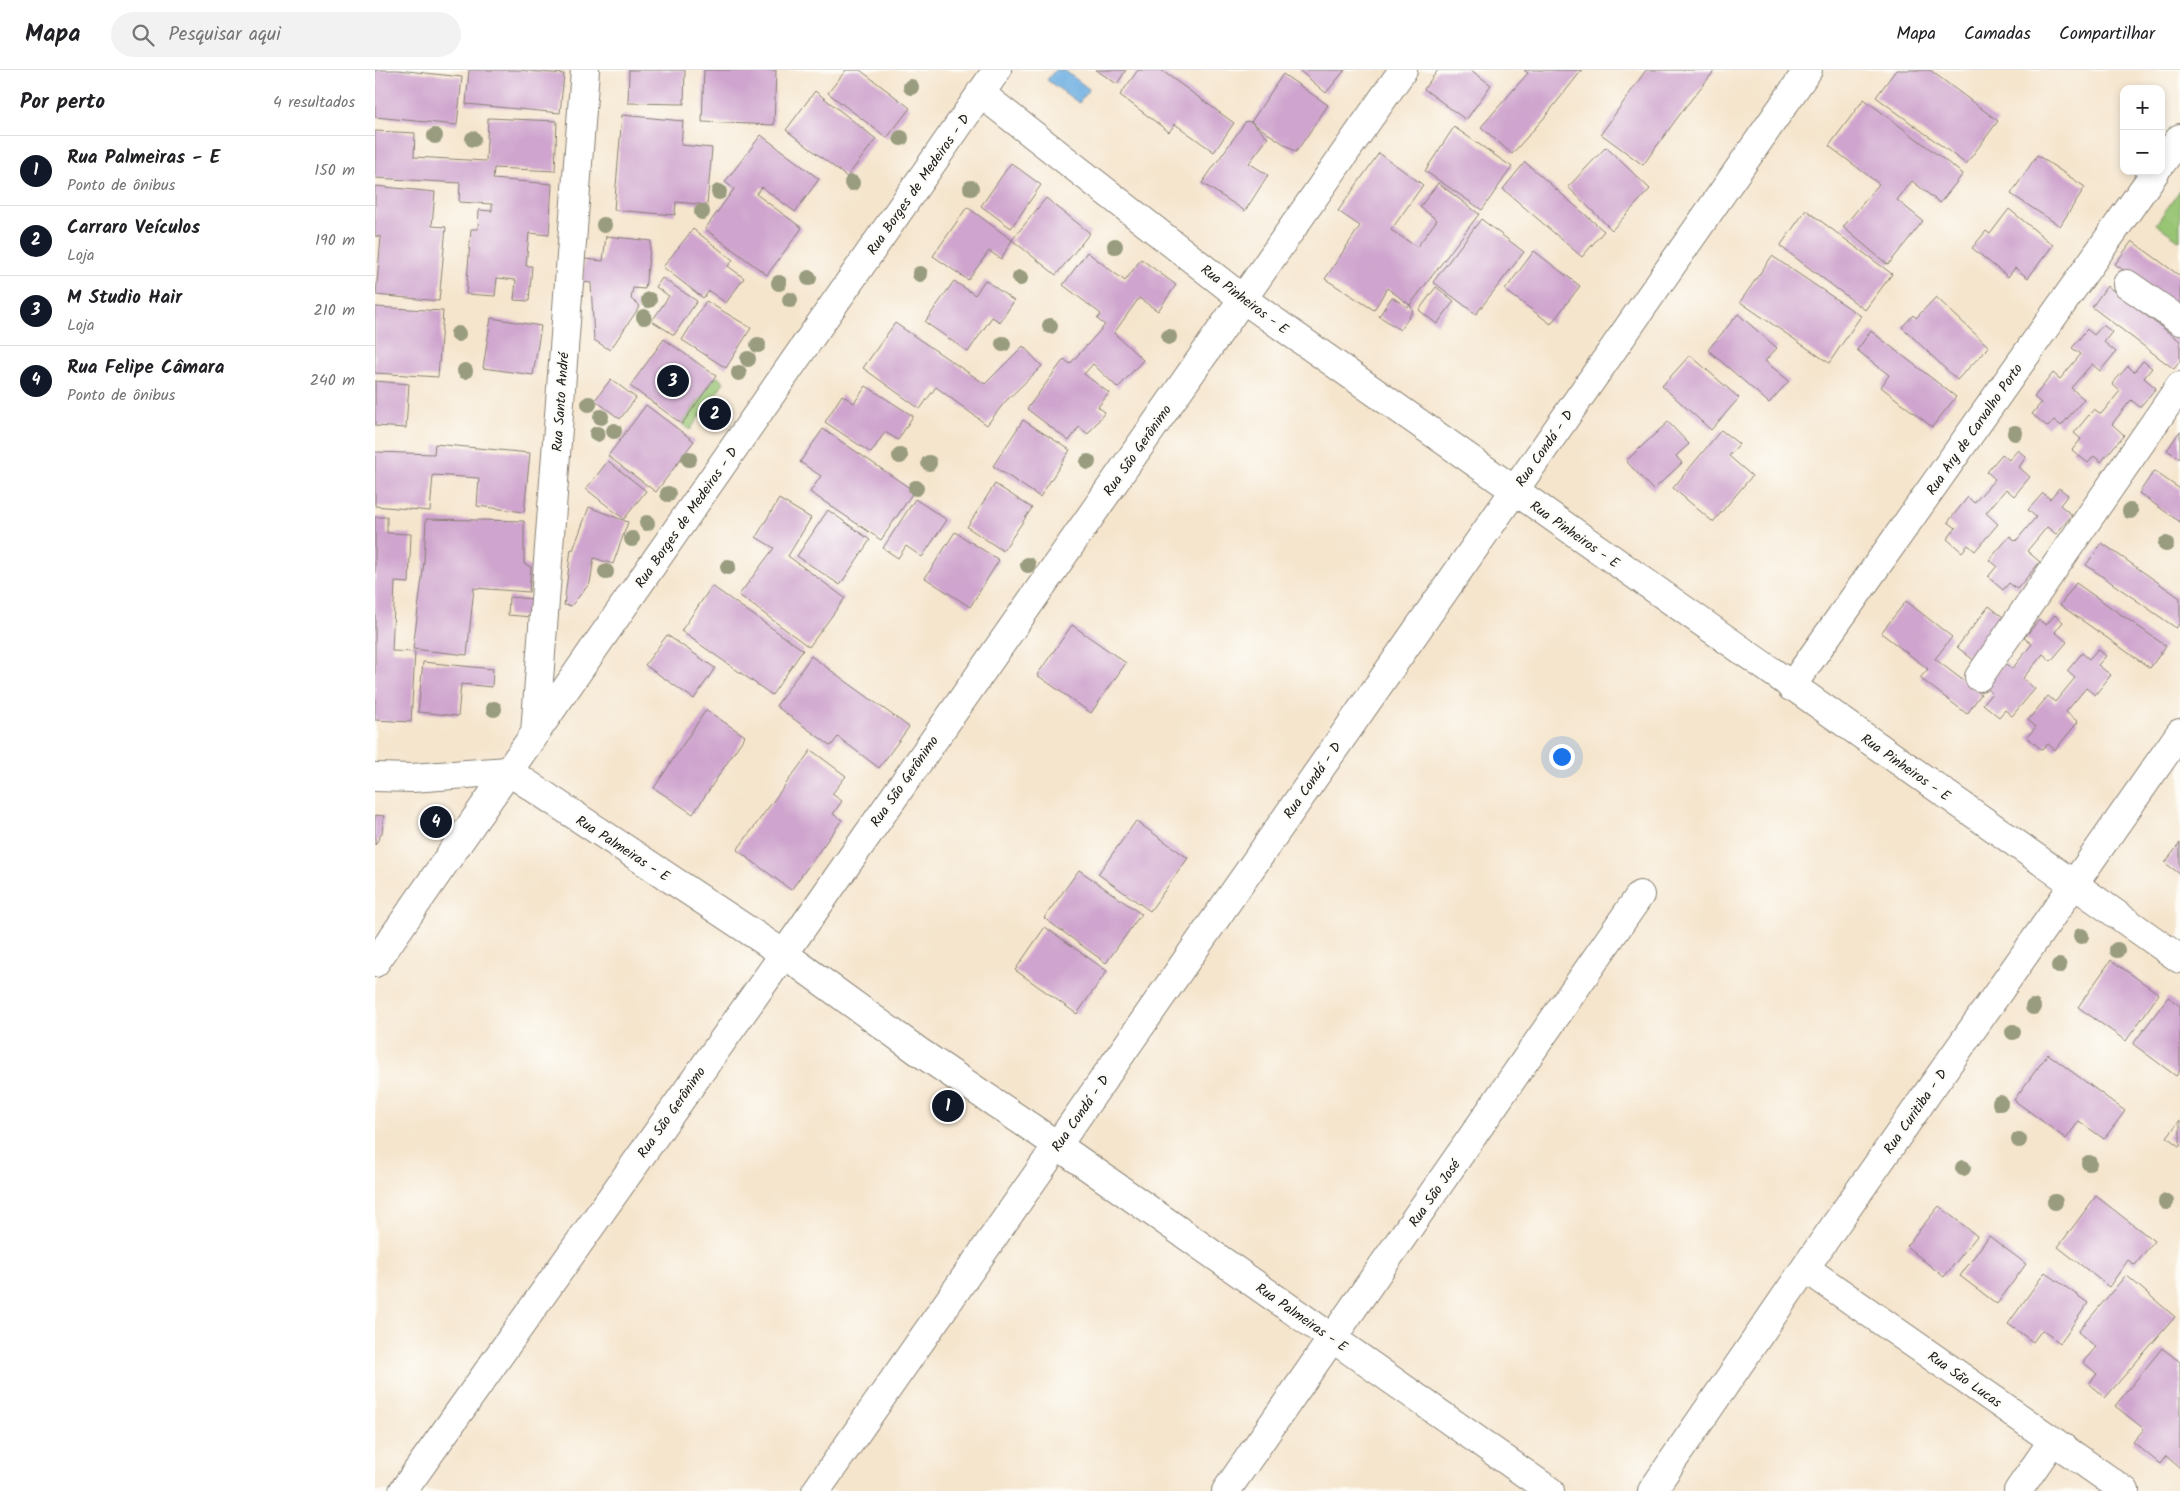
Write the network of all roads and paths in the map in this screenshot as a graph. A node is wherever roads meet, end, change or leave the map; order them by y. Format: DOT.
graph roads {
  1 [pos="585,70"];
  2 [pos="997,70"];
  3 [pos="1403,70"];
  4 [pos="1808,70"];
  5 [pos="980,94"];
  6 [pos="2180,138"];
  7 [pos="2165,159"];
  8 [pos="2153,175"];
  9 [pos="2127,284"];
  10 [pos="1243,298"];
  11 [pos="2180,322"];
  12 [pos="2180,386"];
  13 [pos="1514,491"];
  14 [pos="1979,677"];
  15 [pos="1791,687"];
  16 [pos="2180,733"];
  17 [pos="535,734"];
  18 [pos="508,771"];
  19 [pos="375,777"];
  20 [pos="2073,886"];
  21 [pos="1640,895"];
  22 [pos="784,954"];
  23 [pos="2180,960"];
  24 [pos="375,963"];
  25 [pos="1057,1145"];
  26 [pos="1805,1268"];
  27 [pos="1333,1339"];
  28 [pos="2053,1440"];
  29 [pos="403,1491"];
  30 [pos="816,1491"];
  31 [pos="1226,1491"];
  32 [pos="1550,1491"];
  33 [pos="1652,1491"];
  34 [pos="2018,1491"];
  35 [pos="2125,1491"];
  1 -- 17 [label="street, Rua Santo André"];
  2 -- 5 [label="street, Rua Borges de Medeiros - D"];
  3 -- 10 [label="street, Rua São Gerônimo"];
  4 -- 13 [label="street, Rua Condá - D"];
  5 -- 10 [label="street, Rua Pinheiros - E"];
  5 -- 17 [label="street, Rua Borges de Medeiros - D"];
  6 -- 7 [label="street"];
  8 -- 15 [label="street, Rua Ary de Carvalho Porto"];
  9 -- 11 [label="street"];
  10 -- 13 [label="street, Rua Pinheiros - E"];
  10 -- 22 [label="street, Rua São Gerônimo"];
  12 -- 14 [label="street"];
  13 -- 15 [label="street, Rua Pinheiros - E"];
  13 -- 25 [label="street, Rua Condá - D"];
  15 -- 20 [label="street, Rua Pinheiros - E"];
  16 -- 20 [label="street, Rua Curitiba - D"];
  17 -- 18 [label="street, Rua Borges de Medeiros - D"];
  18 -- 19 [label="street"];
  18 -- 22 [label="street, Rua Palmeiras - E"];
  18 -- 24 [label="street, Rua Borges de Medeiros - D"];
  20 -- 23 [label="street, Rua Pinheiros - E"];
  20 -- 26 [label="street, Rua Curitiba - D"];
  21 -- 27 [label="street, Rua São José"];
  22 -- 25 [label="street, Rua Palmeiras - E"];
  22 -- 29 [label="street, Rua São Gerônimo"];
  25 -- 27 [label="street, Rua Palmeiras - E"];
  25 -- 30 [label="street, Rua Condá - D"];
  26 -- 28 [label="street, Rua São Lucas"];
  26 -- 33 [label="street, Rua Curitiba - D"];
  27 -- 31 [label="street, Rua São José"];
  27 -- 32 [label="street, Rua Palmeiras - E"];
  28 -- 34 [label="street"];
  28 -- 35 [label="street, Rua São Lucas"];
}
